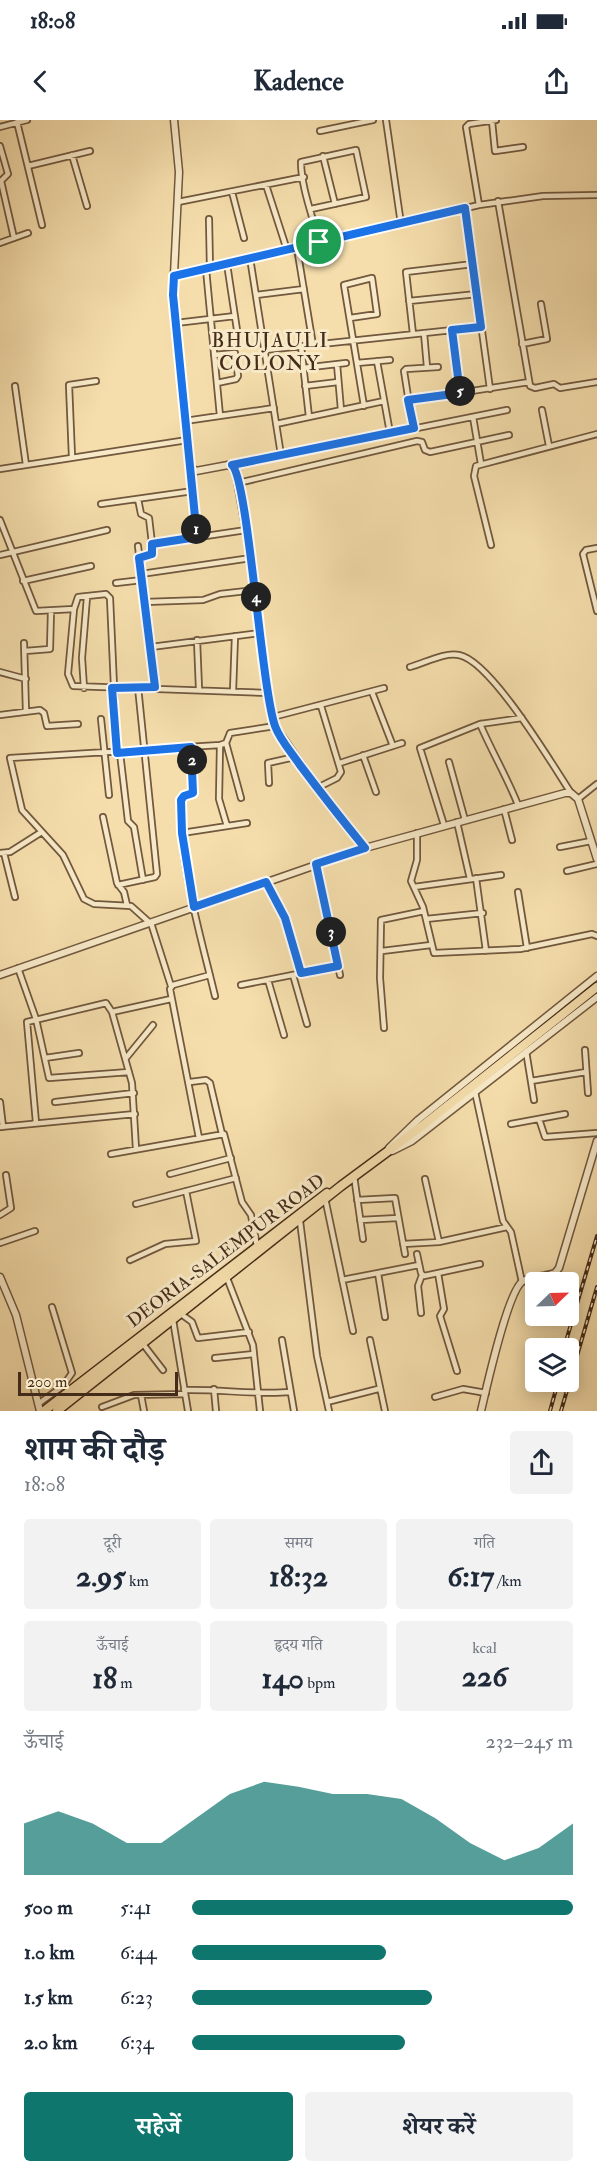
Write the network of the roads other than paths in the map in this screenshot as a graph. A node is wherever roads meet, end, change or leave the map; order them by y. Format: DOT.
graph roads {
  1 [pos="27,120"];
  2 [pos="174,120"];
  3 [pos="336,120"];
  4 [pos="373,120"];
  5 [pos="386,120"];
  6 [pos="464,120"];
  7 [pos="496,120"];
  8 [pos="492,121"];
  9 [pos="17,122"];
  10 [pos="467,126"];
  11 [pos="0,127"];
  12 [pos="337,128"];
  13 [pos="320,131"];
  14 [pos="0,146"];
  15 [pos="523,147"];
  16 [pos="90,151"];
  17 [pos="72,155"];
  18 [pos="323,156"];
  19 [pos="28,166"];
  20 [pos="304,177"];
  21 [pos="266,185"];
  22 [pos="231,192"];
  23 [pos="597,195"];
  24 [pos="498,201"];
  25 [pos="178,202"];
  26 [pos="335,204"];
  27 [pos="479,205"];
  28 [pos="87,206"];
  29 [pos="465,208"];
  30 [pos="311,209"];
  31 [pos="208,219"];
  32 [pos="401,224"];
  33 [pos="42,225"];
  34 [pos="28,233"];
  35 [pos="14,238"];
  36 [pos="244,238"];
  37 [pos="319,242"];
  38 [pos="0,243"];
  39 [pos="297,248"];
  40 [pos="287,250"];
  41 [pos="250,258"];
  42 [pos="227,264"];
  43 [pos="473,264"];
  44 [pos="208,268"];
  45 [pos="174,276"];
  46 [pos="304,289"];
  47 [pos="477,294"];
  48 [pos="256,295"];
  49 [pos="409,301"];
  50 [pos="541,304"];
  51 [pos="235,316"];
  52 [pos="350,318"];
  53 [pos="211,319"];
  54 [pos="176,323"];
  55 [pos="481,327"];
  56 [pos="237,330"];
  57 [pos="452,330"];
  58 [pos="424,333"];
  59 [pos="413,334"];
  60 [pos="353,340"];
  61 [pos="522,344"];
  62 [pos="313,345"];
  63 [pos="301,346"];
  64 [pos="265,350"];
  65 [pos="214,355"];
  66 [pos="390,360"];
  67 [pos="377,361"];
  68 [pos="346,363"];
  69 [pos="357,363"];
  70 [pos="337,364"];
  71 [pos="438,367"];
  72 [pos="303,368"];
  73 [pos="427,368"];
  74 [pos="96,381"];
  75 [pos="338,382"];
  76 [pos="529,382"];
  77 [pos="597,382"];
  78 [pos="217,383"];
  79 [pos="15,386"];
  80 [pos="305,386"];
  81 [pos="490,389"];
  82 [pos="460,393"];
  83 [pos="408,400"];
  84 [pos="384,401"];
  85 [pos="363,406"];
  86 [pos="274,408"];
  87 [pos="341,410"];
  88 [pos="507,410"];
  89 [pos="542,410"];
  90 [pos="220,416"];
  91 [pos="309,417"];
  92 [pos="473,417"];
  93 [pos="185,421"];
  94 [pos="276,424"];
  95 [pos="414,428"];
  96 [pos="390,433"];
  97 [pos="597,434"];
  98 [pos="509,435"];
  99 [pos="187,440"];
  100 [pos="477,443"];
  101 [pos="549,446"];
  102 [pos="281,455"];
  103 [pos="72,457"];
  104 [pos="481,464"];
  105 [pos="26,465"];
  106 [pos="232,465"];
  107 [pos="0,469"];
  108 [pos="191,469"];
  109 [pos="238,483"];
  110 [pos="193,491"];
  111 [pos="138,499"];
  112 [pos="100,504"];
  113 [pos="0,520"];
  114 [pos="107,530"];
  115 [pos="246,530"];
  116 [pos="197,537"];
  117 [pos="152,544"];
  118 [pos="491,545"];
  119 [pos="138,546"];
  120 [pos="597,548"];
  121 [pos="12,553"];
  122 [pos="0,555"];
  123 [pos="139,558"];
  124 [pos="251,558"];
  125 [pos="91,566"];
  126 [pos="142,577"];
  127 [pos="23,581"];
  128 [pos="116,583"];
  129 [pos="255,590"];
  130 [pos="87,597"];
  131 [pos="145,602"];
  132 [pos="74,609"];
  133 [pos="51,611"];
  134 [pos="597,611"];
  135 [pos="260,633"];
  136 [pos="235,636"];
  137 [pos="197,640"];
  138 [pos="24,643"];
  139 [pos="151,647"];
  140 [pos="25,651"];
  141 [pos="410,667"];
  142 [pos="0,672"];
  143 [pos="26,679"];
  144 [pos="138,687"];
  145 [pos="155,687"];
  146 [pos="84,688"];
  147 [pos="112,688"];
  148 [pos="384,688"];
  149 [pos="199,689"];
  150 [pos="233,691"];
  151 [pos="372,692"];
  152 [pos="268,693"];
  153 [pos="321,706"];
  154 [pos="26,712"];
  155 [pos="0,715"];
  156 [pos="273,717"];
  157 [pos="522,718"];
  158 [pos="101,719"];
  159 [pos="78,724"];
  160 [pos="480,724"];
  161 [pos="275,726"];
  162 [pos="226,743"];
  163 [pos="402,743"];
  164 [pos="220,745"];
  165 [pos="393,746"];
  166 [pos="191,747"];
  167 [pos="145,751"];
  168 [pos="103,753"];
  169 [pos="118,753"];
  170 [pos="363,755"];
  171 [pos="294,757"];
  172 [pos="449,762"];
  173 [pos="339,763"];
  174 [pos="269,783"];
  175 [pos="597,784"];
  176 [pos="317,788"];
  177 [pos="376,792"];
  178 [pos="571,793"];
  179 [pos="109,795"];
  180 [pos="241,798"];
  181 [pos="578,800"];
  182 [pos="518,805"];
  183 [pos="504,809"];
  184 [pos="103,817"];
  185 [pos="465,820"];
  186 [pos="457,822"];
  187 [pos="247,823"];
  188 [pos="444,825"];
  189 [pos="227,826"];
  190 [pos="40,833"];
  191 [pos="182,833"];
  192 [pos="417,833"];
  193 [pos="512,840"];
  194 [pos="591,841"];
  195 [pos="560,847"];
  196 [pos="365,848"];
  197 [pos="2,853"];
  198 [pos="597,859"];
  199 [pos="316,864"];
  200 [pos="597,864"];
  201 [pos="567,871"];
  202 [pos="501,875"];
  203 [pos="473,879"];
  204 [pos="143,880"];
  205 [pos="266,882"];
  206 [pos="118,885"];
  207 [pos="414,887"];
  208 [pos="518,892"];
  209 [pos="15,897"];
  210 [pos="127,905"];
  211 [pos="194,907"];
  212 [pos="424,911"];
  213 [pos="483,913"];
  214 [pos="426,919"];
  215 [pos="151,923"];
  216 [pos="597,936"];
  217 [pos="431,945"];
  218 [pos="527,948"];
  219 [pos="382,951"];
  220 [pos="486,951"];
  221 [pos="338,966"];
  222 [pos="18,968"];
  223 [pos="301,973"];
  224 [pos="0,975"];
  225 [pos="210,975"];
  226 [pos="292,975"];
  227 [pos="340,975"];
  228 [pos="597,976"];
  229 [pos="268,980"];
  230 [pos="242,985"];
  231 [pos="171,986"];
  232 [pos="597,987"];
  233 [pos="215,996"];
  234 [pos="597,997"];
  235 [pos="171,999"];
  236 [pos="112,1012"];
  237 [pos="36,1019"];
  238 [pos="306,1024"];
  239 [pos="153,1025"];
  240 [pos="384,1028"];
  241 [pos="284,1035"];
  242 [pos="585,1050"];
  243 [pos="526,1051"];
  244 [pos="79,1053"];
  245 [pos="45,1058"];
  246 [pos="126,1059"];
  247 [pos="129,1072"];
  248 [pos="586,1072"];
  249 [pos="531,1081"];
  250 [pos="190,1082"];
  251 [pos="476,1092"];
  252 [pos="134,1094"];
  253 [pos="588,1094"];
  254 [pos="534,1100"];
  255 [pos="0,1102"];
  256 [pos="55,1102"];
  257 [pos="135,1114"];
  258 [pos="565,1114"];
  259 [pos="539,1119"];
  260 [pos="36,1123"];
  261 [pos="511,1124"];
  262 [pos="1,1127"];
  263 [pos="597,1132"];
  264 [pos="222,1134"];
  265 [pos="199,1138"];
  266 [pos="597,1141"];
  267 [pos="136,1149"];
  268 [pos="386,1153"];
  269 [pos="111,1154"];
  270 [pos="231,1158"];
  271 [pos="170,1174"];
  272 [pos="6,1175"];
  273 [pos="354,1176"];
  274 [pos="236,1178"];
  275 [pos="425,1179"];
  276 [pos="186,1191"];
  277 [pos="325,1197"];
  278 [pos="357,1200"];
  279 [pos="136,1204"];
  280 [pos="0,1215"];
  281 [pos="398,1218"];
  282 [pos="360,1220"];
  283 [pos="300,1221"];
  284 [pos="507,1227"];
  285 [pos="35,1231"];
  286 [pos="363,1239"];
  287 [pos="440,1242"];
  288 [pos="0,1243"];
  289 [pos="403,1244"];
  290 [pos="257,1246"];
  291 [pos="405,1254"];
  292 [pos="417,1254"];
  293 [pos="130,1260"];
  294 [pos="480,1264"];
  295 [pos="419,1265"];
  296 [pos="378,1273"];
  297 [pos="438,1273"];
  298 [pos="422,1275"];
  299 [pos="0,1276"];
  300 [pos="227,1278"];
  301 [pos="342,1280"];
  302 [pos="522,1282"];
  303 [pos="8,1295"];
  304 [pos="0,1298"];
  305 [pos="52,1307"];
  306 [pos="421,1313"];
  307 [pos="177,1317"];
  308 [pos="385,1317"];
  309 [pos="353,1331"];
  310 [pos="249,1332"];
  311 [pos="282,1340"];
  312 [pos="370,1340"];
  313 [pos="143,1344"];
  314 [pos="255,1354"];
  315 [pos="215,1358"];
  316 [pos="164,1370"];
  317 [pos="457,1371"];
  318 [pos="214,1389"];
  319 [pos="378,1389"];
  320 [pos="184,1392"];
  321 [pos="290,1392"];
  322 [pos="486,1393"];
  323 [pos="141,1395"];
  324 [pos="259,1395"];
  325 [pos="435,1397"];
  326 [pos="327,1402"];
  327 [pos="102,1407"];
  328 [pos="41,1409"];
  329 [pos="57,1411"];
  330 [pos="144,1411"];
  331 [pos="188,1411"];
  332 [pos="216,1411"];
  333 [pos="260,1411"];
  334 [pos="294,1411"];
  335 [pos="329,1411"];
  336 [pos="385,1411"];
  337 [pos="481,1411"];
  1 -- 9 [label="street"];
  2 -- 25 [label="street"];
  3 -- 12 [label="street"];
  4 -- 12 [label="street"];
  5 -- 32 [label="street"];
  6 -- 10 [label="street"];
  7 -- 8 [label="street"];
  8 -- 10 [label="street"];
  8 -- 15 [label="street"];
  9 -- 11 [label="street"];
  9 -- 19 [label="street"];
  10 -- 27 [label="street"];
  12 -- 13 [label="street"];
  14 -- 35 [label="street"];
  16 -- 17 [label="street"];
  17 -- 19 [label="street"];
  17 -- 28 [label="street"];
  18 -- 20 [label="street"];
  18 -- 26 [label="street"];
  18 -- 26 [label="street"];
  19 -- 33 [label="street"];
  20 -- 21 [label="street"];
  20 -- 30 [label="street"];
  21 -- 22 [label="street"];
  21 -- 40 [label="street"];
  22 -- 25 [label="street"];
  22 -- 36 [label="street"];
  23 -- 24 [label="street"];
  24 -- 27 [label="street"];
  24 -- 61 [label="street"];
  25 -- 45 [label="street"];
  26 -- 30 [label="street"];
  27 -- 29 [label="street"];
  29 -- 32 [label="street"];
  29 -- 43 [label="street"];
  30 -- 37 [label="street"];
  31 -- 44 [label="street"];
  32 -- 37 [label="street"];
  34 -- 35 [label="street"];
  35 -- 38 [label="street"];
  37 -- 39 [label="street"];
  39 -- 40 [label="street"];
  39 -- 46 [label="street"];
  40 -- 41 [label="street"];
  41 -- 42 [label="street"];
  41 -- 48 [label="street"];
  42 -- 44 [label="street"];
  42 -- 51 [label="street"];
  43 -- 47 [label="street"];
  43 -- 49 [label="street"];
  44 -- 45 [label="street"];
  44 -- 53 [label="street"];
  45 -- 54 [label="street"];
  46 -- 48 [label="street"];
  46 -- 62 [label="street"];
  47 -- 49 [label="street"];
  47 -- 55 [label="street"];
  48 -- 64 [label="street"];
  49 -- 59 [label="street"];
  50 -- 61 [label="street"];
  51 -- 53 [label="street"];
  51 -- 56 [label="street"];
  52 -- 52 [label="street"];
  52 -- 60 [label="street"];
  53 -- 54 [label="street"];
  53 -- 65 [label="street"];
  54 -- 93 [label="street"];
  55 -- 57 [label="street"];
  55 -- 81 [label="street"];
  57 -- 58 [label="street"];
  57 -- 82 [label="street"];
  58 -- 59 [label="street"];
  58 -- 73 [label="street"];
  59 -- 60 [label="street"];
  60 -- 62 [label="street"];
  60 -- 69 [label="street"];
  61 -- 76 [label="street"];
  62 -- 63 [label="street"];
  63 -- 64 [label="street"];
  63 -- 72 [label="street"];
  64 -- 86 [label="street"];
  65 -- 78 [label="street"];
  65 -- 78 [label="street"];
  66 -- 67 [label="street"];
  67 -- 69 [label="street"];
  67 -- 84 [label="street"];
  68 -- 70 [label="street"];
  69 -- 85 [label="street"];
  70 -- 72 [label="street"];
  70 -- 75 [label="street"];
  71 -- 73 [label="street"];
  72 -- 80 [label="street"];
  73 -- 83 [label="street"];
  74 -- 103 [label="street"];
  75 -- 80 [label="street"];
  75 -- 87 [label="street"];
  76 -- 77 [label="street"];
  76 -- 81 [label="street"];
  78 -- 90 [label="street"];
  79 -- 105 [label="street"];
  80 -- 91 [label="street"];
  81 -- 82 [label="street"];
  82 -- 83 [label="street"];
  83 -- 95 [label="street"];
  84 -- 85 [label="street"];
  84 -- 96 [label="street"];
  85 -- 87 [label="street"];
  86 -- 90 [label="street"];
  86 -- 94 [label="street"];
  87 -- 91 [label="street"];
  88 -- 92 [label="street"];
  89 -- 101 [label="street"];
  90 -- 93 [label="street"];
  91 -- 94 [label="street"];
  92 -- 95 [label="street"];
  92 -- 100 [label="street"];
  93 -- 99 [label="street"];
  94 -- 102 [label="street"];
  95 -- 96 [label="street"];
  96 -- 102 [label="street"];
  97 -- 101 [label="street"];
  98 -- 100 [label="street"];
  99 -- 103 [label="street"];
  99 -- 108 [label="street"];
  100 -- 104 [label="street"];
  100 -- 109 [label="street"];
  101 -- 104 [label="street"];
  102 -- 106 [label="street"];
  103 -- 105 [label="street"];
  104 -- 118 [label="street"];
  105 -- 107 [label="street"];
  106 -- 108 [label="street"];
  106 -- 109 [label="street"];
  108 -- 110 [label="street"];
  109 -- 115 [label="street"];
  110 -- 111 [label="street"];
  110 -- 116 [label="street"];
  111 -- 112 [label="street"];
  111 -- 117 [label="street"];
  113 -- 121 [label="street"];
  114 -- 121 [label="street"];
  115 -- 116 [label="street"];
  115 -- 124 [label="street"];
  116 -- 117 [label="street"];
  117 -- 123 [label="street"];
  119 -- 123 [label="street"];
  120 -- 134 [label="street"];
  121 -- 122 [label="street"];
  121 -- 127 [label="street"];
  123 -- 126 [label="street"];
  124 -- 126 [label="street"];
  124 -- 129 [label="street"];
  125 -- 127 [label="street"];
  126 -- 128 [label="street"];
  126 -- 131 [label="street"];
  127 -- 133 [label="street"];
  129 -- 131 [label="street"];
  129 -- 135 [label="street"];
  130 -- 132 [label="street"];
  130 -- 146 [label="street"];
  130 -- 147 [label="street"];
  131 -- 139 [label="street"];
  132 -- 133 [label="street"];
  132 -- 146 [label="street"];
  133 -- 140 [label="street"];
  135 -- 136 [label="street"];
  135 -- 152 [label="street"];
  136 -- 137 [label="street"];
  136 -- 150 [label="street"];
  137 -- 139 [label="street"];
  137 -- 149 [label="street"];
  138 -- 140 [label="street"];
  139 -- 145 [label="street"];
  140 -- 143 [label="street"];
  141 -- 157 [label="street"];
  142 -- 143 [label="street"];
  143 -- 154 [label="street"];
  144 -- 145 [label="street"];
  144 -- 147 [label="street"];
  144 -- 167 [label="street"];
  145 -- 149 [label="street"];
  146 -- 147 [label="street"];
  147 -- 169 [label="street"];
  148 -- 151 [label="street"];
  149 -- 150 [label="street"];
  150 -- 152 [label="street"];
  151 -- 153 [label="street"];
  151 -- 165 [label="street"];
  152 -- 156 [label="street"];
  153 -- 156 [label="street"];
  153 -- 173 [label="street"];
  154 -- 155 [label="street"];
  154 -- 159 [label="street"];
  156 -- 161 [label="street"];
  157 -- 160 [label="street"];
  157 -- 178 [label="street"];
  158 -- 168 [label="street"];
  160 -- 182 [label="street"];
  160 -- 188 [label="street"];
  161 -- 162 [label="street"];
  161 -- 171 [label="street"];
  162 -- 164 [label="street"];
  162 -- 180 [label="street"];
  163 -- 165 [label="street"];
  164 -- 166 [label="street"];
  164 -- 189 [label="street"];
  165 -- 170 [label="street"];
  166 -- 167 [label="street"];
  166 -- 191 [label="street"];
  167 -- 169 [label="street"];
  167 -- 204 [label="street"];
  168 -- 169 [label="street"];
  168 -- 179 [label="street"];
  168 -- 190 [label="street"];
  169 -- 204 [label="street"];
  170 -- 173 [label="street"];
  170 -- 177 [label="street"];
  171 -- 174 [label="street"];
  171 -- 176 [label="street"];
  172 -- 185 [label="street"];
  173 -- 176 [label="street"];
  175 -- 181 [label="street"];
  176 -- 196 [label="street"];
  178 -- 181 [label="street"];
  178 -- 182 [label="street"];
  181 -- 194 [label="street"];
  182 -- 183 [label="street"];
  183 -- 185 [label="street"];
  183 -- 193 [label="street"];
  184 -- 206 [label="street"];
  185 -- 186 [label="street"];
  186 -- 188 [label="street"];
  186 -- 203 [label="street"];
  187 -- 189 [label="street"];
  188 -- 192 [label="street"];
  189 -- 191 [label="street"];
  190 -- 197 [label="street"];
  190 -- 210 [label="street"];
  191 -- 211 [label="street"];
  192 -- 196 [label="street"];
  192 -- 207 [label="street"];
  194 -- 195 [label="street"];
  194 -- 198 [label="street"];
  196 -- 199 [label="street"];
  197 -- 209 [label="street"];
  199 -- 205 [label="street"];
  199 -- 221 [label="street"];
  200 -- 201 [label="street"];
  202 -- 203 [label="street"];
  203 -- 207 [label="street"];
  203 -- 213 [label="street"];
  204 -- 206 [label="street"];
  205 -- 211 [label="street"];
  205 -- 223 [label="street"];
  206 -- 210 [label="street"];
  207 -- 212 [label="street"];
  208 -- 218 [label="street"];
  210 -- 215 [label="street"];
  211 -- 215 [label="street"];
  211 -- 225 [label="street"];
  212 -- 214 [label="street"];
  212 -- 219 [label="street"];
  213 -- 214 [label="street"];
  213 -- 220 [label="street"];
  214 -- 217 [label="street"];
  215 -- 222 [label="street"];
  215 -- 231 [label="street"];
  216 -- 218 [label="street"];
  217 -- 219 [label="street"];
  217 -- 220 [label="street"];
  218 -- 220 [label="street"];
  219 -- 240 [label="street"];
  221 -- 223 [label="street"];
  221 -- 227 [label="street"];
  222 -- 224 [label="street"];
  222 -- 237 [label="street"];
  223 -- 226 [label="street"];
  225 -- 231 [label="street"];
  225 -- 233 [label="street"];
  226 -- 229 [label="street"];
  226 -- 238 [label="street"];
  228 -- 268 [label="street"];
  229 -- 230 [label="street"];
  229 -- 241 [label="street"];
  231 -- 235 [label="street"];
  232 -- 268 [label="highway, DEORIA-SALEMPUR ROAD"];
  234 -- 243 [label="street"];
  235 -- 236 [label="street"];
  235 -- 250 [label="street"];
  236 -- 237 [label="street"];
  236 -- 246 [label="street"];
  237 -- 245 [label="street"];
  237 -- 260 [label="street"];
  239 -- 246 [label="street"];
  242 -- 248 [label="street"];
  243 -- 249 [label="street"];
  243 -- 251 [label="street"];
  244 -- 245 [label="street"];
  245 -- 247 [label="street"];
  246 -- 247 [label="street"];
  247 -- 252 [label="street"];
  248 -- 249 [label="street"];
  248 -- 253 [label="street"];
  249 -- 254 [label="street"];
  250 -- 264 [label="street"];
  250 -- 265 [label="street"];
  251 -- 268 [label="street"];
  251 -- 284 [label="street"];
  252 -- 256 [label="street"];
  252 -- 257 [label="street"];
  255 -- 262 [label="street"];
  257 -- 260 [label="street"];
  257 -- 267 [label="street"];
  258 -- 259 [label="street"];
  259 -- 261 [label="street"];
  259 -- 263 [label="street"];
  260 -- 262 [label="street"];
  264 -- 265 [label="street"];
  264 -- 270 [label="street"];
  265 -- 267 [label="street"];
  266 -- 302 [label="street"];
  267 -- 269 [label="street"];
  268 -- 273 [label="highway, DEORIA-SALEMPUR ROAD"];
  270 -- 271 [label="street"];
  270 -- 274 [label="street"];
  272 -- 280 [label="street"];
  273 -- 277 [label="highway, DEORIA-SALEMPUR ROAD"];
  273 -- 278 [label="street"];
  274 -- 276 [label="street"];
  274 -- 290 [label="street"];
  275 -- 287 [label="street"];
  276 -- 279 [label="street"];
  276 -- 293 [label="street"];
  277 -- 283 [label="highway, DEORIA-SALEMPUR ROAD"];
  277 -- 290 [label="highway, DEORIA-SALEMPUR ROAD"];
  277 -- 301 [label="street"];
  278 -- 281 [label="street"];
  278 -- 282 [label="street"];
  281 -- 282 [label="street"];
  281 -- 289 [label="street"];
  282 -- 286 [label="street"];
  283 -- 300 [label="highway, DEORIA-SALEMPUR ROAD"];
  283 -- 326 [label="street"];
  284 -- 287 [label="street"];
  284 -- 302 [label="street"];
  285 -- 288 [label="street"];
  287 -- 289 [label="street"];
  289 -- 291 [label="street"];
  290 -- 328 [label="highway, DEORIA-SALEMPUR ROAD"];
  292 -- 295 [label="street"];
  294 -- 297 [label="street"];
  295 -- 296 [label="street"];
  295 -- 298 [label="street"];
  296 -- 301 [label="street"];
  296 -- 308 [label="street"];
  297 -- 298 [label="street"];
  297 -- 317 [label="street"];
  298 -- 306 [label="street"];
  299 -- 303 [label="street"];
  300 -- 307 [label="highway, DEORIA-SALEMPUR ROAD"];
  300 -- 310 [label="street"];
  301 -- 309 [label="street"];
  302 -- 322 [label="street"];
  303 -- 304 [label="street"];
  303 -- 328 [label="street"];
  305 -- 328 [label="street"];
  307 -- 310 [label="street"];
  307 -- 313 [label="highway, DEORIA-SALEMPUR ROAD"];
  307 -- 320 [label="street"];
  310 -- 314 [label="street"];
  311 -- 321 [label="street"];
  312 -- 319 [label="street"];
  313 -- 316 [label="street"];
  313 -- 329 [label="highway, DEORIA-SALEMPUR ROAD"];
  314 -- 315 [label="street"];
  314 -- 324 [label="street"];
  318 -- 320 [label="street"];
  318 -- 324 [label="street"];
  318 -- 332 [label="street"];
  319 -- 326 [label="street"];
  319 -- 336 [label="street"];
  320 -- 323 [label="street"];
  320 -- 331 [label="street"];
  321 -- 324 [label="street"];
  321 -- 334 [label="street"];
  322 -- 325 [label="street"];
  322 -- 337 [label="street"];
  323 -- 327 [label="street"];
  323 -- 330 [label="street"];
  324 -- 333 [label="street"];
  326 -- 335 [label="street"];
}
